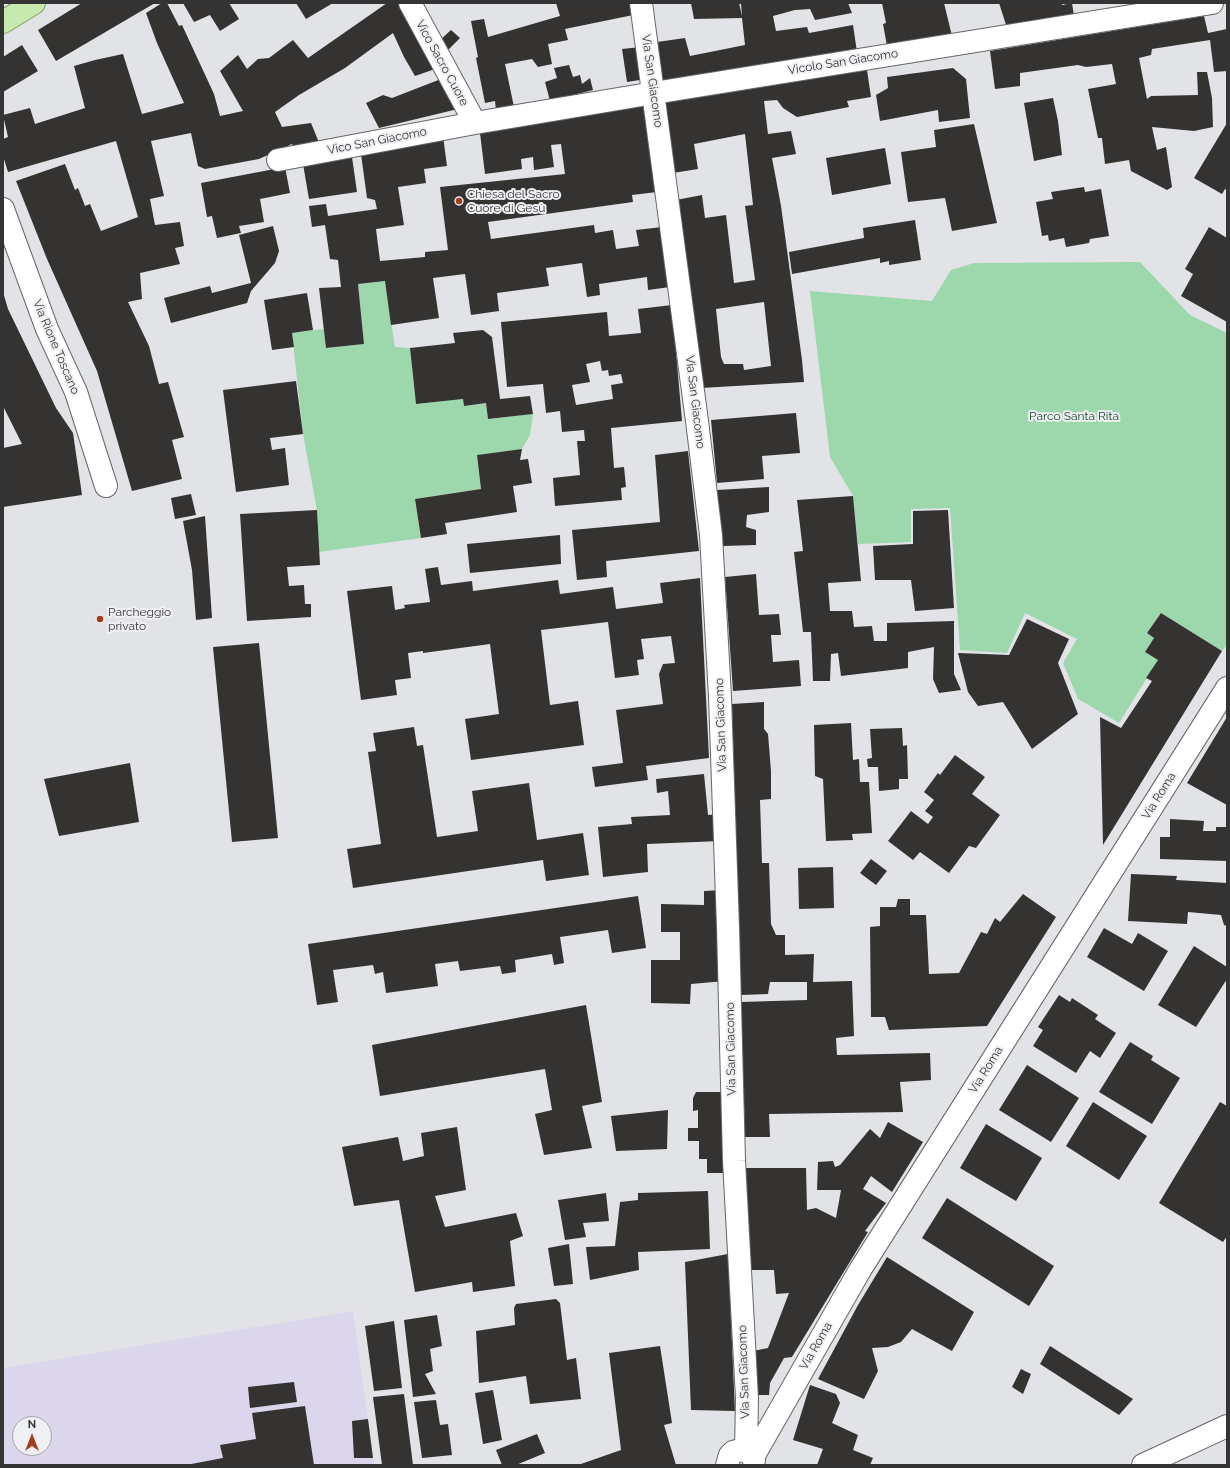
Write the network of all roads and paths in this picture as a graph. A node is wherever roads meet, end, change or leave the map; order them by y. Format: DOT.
graph roads {
  1 [pos="34,3"];
  2 [pos="410,3"];
  3 [pos="642,3"];
  4 [pos="1212,3"];
  5 [pos="3,22"];
  6 [pos="654,92"];
  7 [pos="475,123"];
  8 [pos="278,160"];
  9 [pos="3,209"];
  10 [pos="106,486"];
  11 [pos="1227,688"];
  12 [pos="1227,1426"];
  13 [pos="751,1457"];
  14 [pos="1150,1462"];
  15 [pos="727,1465"];
  1 -- 5 [label="main road"];
  2 -- 7 [label="street, Vico Sacro Cuore"];
  3 -- 6 [label="street, Via San Giacomo"];
  4 -- 6 [label="street, Vicolo San Giacomo"];
  6 -- 7 [label="street, Vicolo San Giacomo"];
  6 -- 13 [label="street, Via San Giacomo"];
  7 -- 8 [label="street, Vico San Giacomo"];
  9 -- 10 [label="street, Via Rione Toscano"];
  11 -- 13 [label="street, Via Roma"];
  12 -- 14 [label="street"];
  13 -- 15 [label="street"];
}
